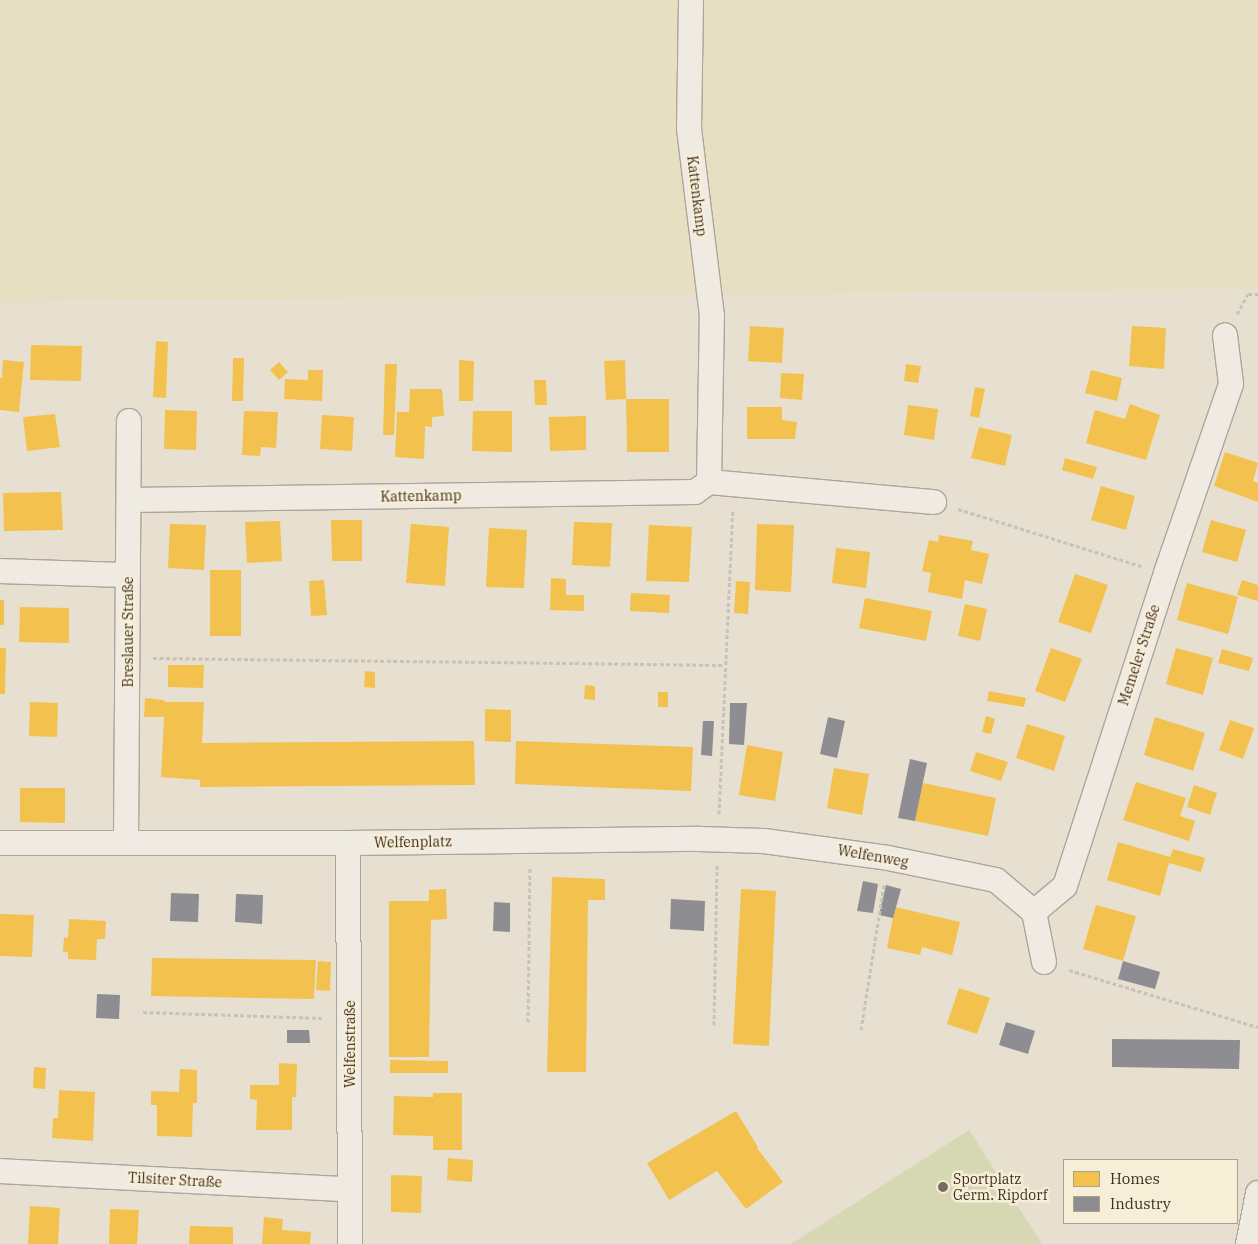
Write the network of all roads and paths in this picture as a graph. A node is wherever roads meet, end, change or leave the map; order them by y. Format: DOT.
graph roads {
  1 [pos="691,0"];
  2 [pos="1225,335"];
  3 [pos="130,421"];
  4 [pos="709,482"];
  5 [pos="734,485"];
  6 [pos="129,500"];
  7 [pos="934,502"];
  8 [pos="0,571"];
  9 [pos="1166,573"];
  10 [pos="128,575"];
  11 [pos="128,657"];
  12 [pos="725,665"];
  13 [pos="709,839"];
  14 [pos="531,840"];
  15 [pos="0,843"];
  16 [pos="126,843"];
  17 [pos="348,843"];
  18 [pos="888,858"];
  19 [pos="1034,912"];
  20 [pos="1044,962"];
  21 [pos="143,1012"];
  22 [pos="350,1019"];
  23 [pos="528,1022"];
  24 [pos="714,1026"];
  25 [pos="1258,1027"];
  26 [pos="861,1030"];
  27 [pos="0,1171"];
  28 [pos="349,1188"];
  29 [pos="1258,1193"];
  30 [pos="350,1244"];
  31 [pos="1248,1244"];
  1 -- 4 [label="street, Kattenkamp"];
  2 -- 9 [label="street, Memeler Straße"];
  3 -- 6 [label="street, Breslauer Straße"];
  4 -- 5 [label="street"];
  4 -- 6 [label="street, Kattenkamp"];
  5 -- 7 [label="street"];
  5 -- 12 [label="path"];
  6 -- 10 [label="street, Breslauer Straße"];
  7 -- 9 [label="path"];
  8 -- 10 [label="street"];
  9 -- 19 [label="street, Memeler Straße"];
  10 -- 11 [label="street, Breslauer Straße"];
  11 -- 12 [label="path"];
  11 -- 16 [label="street, Breslauer Straße"];
  12 -- 13 [label="path"];
  13 -- 14 [label="street, Welfenplatz"];
  13 -- 18 [label="street, Welfenweg"];
  13 -- 24 [label="path"];
  14 -- 17 [label="street, Welfenplatz"];
  14 -- 23 [label="path"];
  15 -- 16 [label="street, Welfenplatz"];
  16 -- 17 [label="street, Welfenplatz"];
  17 -- 22 [label="street, Welfenstraße"];
  18 -- 19 [label="street, Welfenweg"];
  18 -- 26 [label="path"];
  19 -- 20 [label="street"];
  20 -- 25 [label="path"];
  21 -- 22 [label="path"];
  22 -- 28 [label="street, Welfenstraße"];
  27 -- 28 [label="street, Tilsiter Straße"];
  28 -- 30 [label="street, Welfenstraße"];
  29 -- 31 [label="street"];
}
